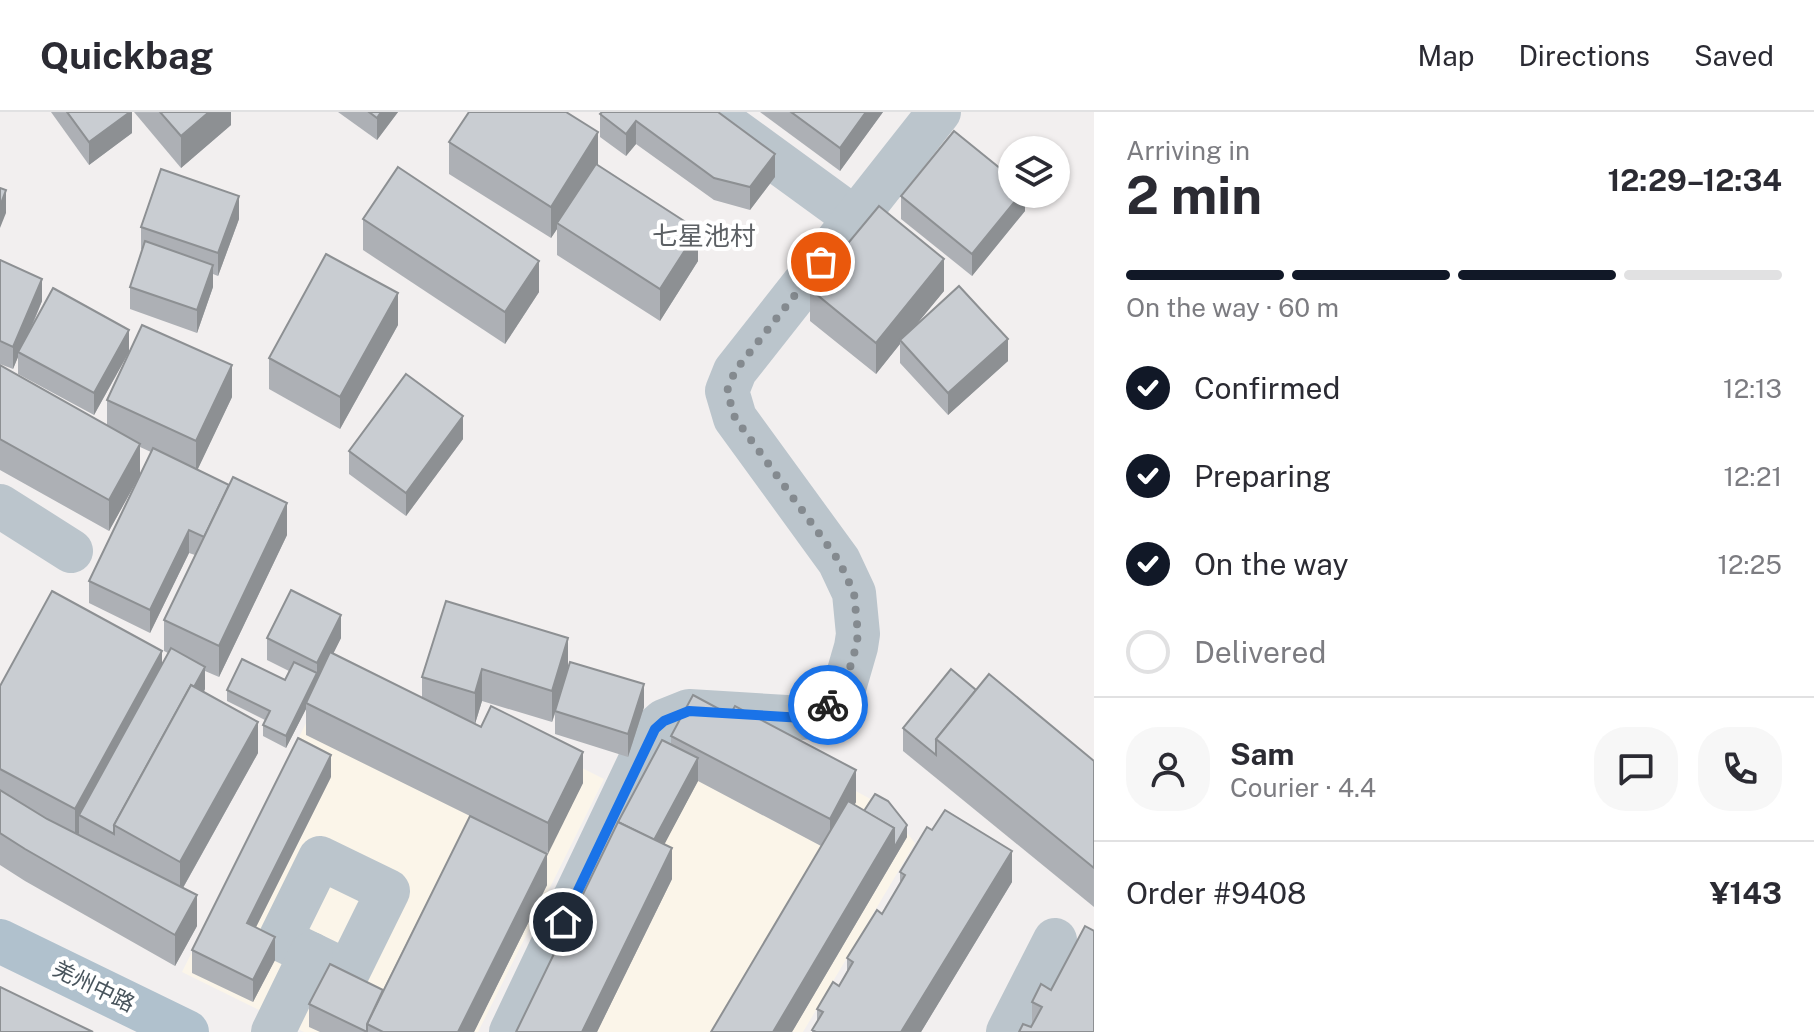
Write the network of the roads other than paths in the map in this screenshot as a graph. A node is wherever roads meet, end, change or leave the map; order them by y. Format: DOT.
graph roads {
  1 [pos="709,112"];
  2 [pos="935,113"];
  3 [pos="856,219"];
  4 [pos="0,506"];
  5 [pos="71,551"];
  6 [pos="1055,940"];
  7 [pos="0,941"];
  8 [pos="311,954"];
  9 [pos="187,1032"];
  10 [pos="273,1032"];
  11 [pos="511,1032"];
  12 [pos="1008,1032"];
  1 -- 3 [label="street"];
  2 -- 3 [label="street"];
  3 -- 11 [label="street"];
  4 -- 5 [label="street"];
  6 -- 12 [label="street"];
  7 -- 9 [label="main road, 羌州中路"];
  8 -- 10 [label="street"];
}
